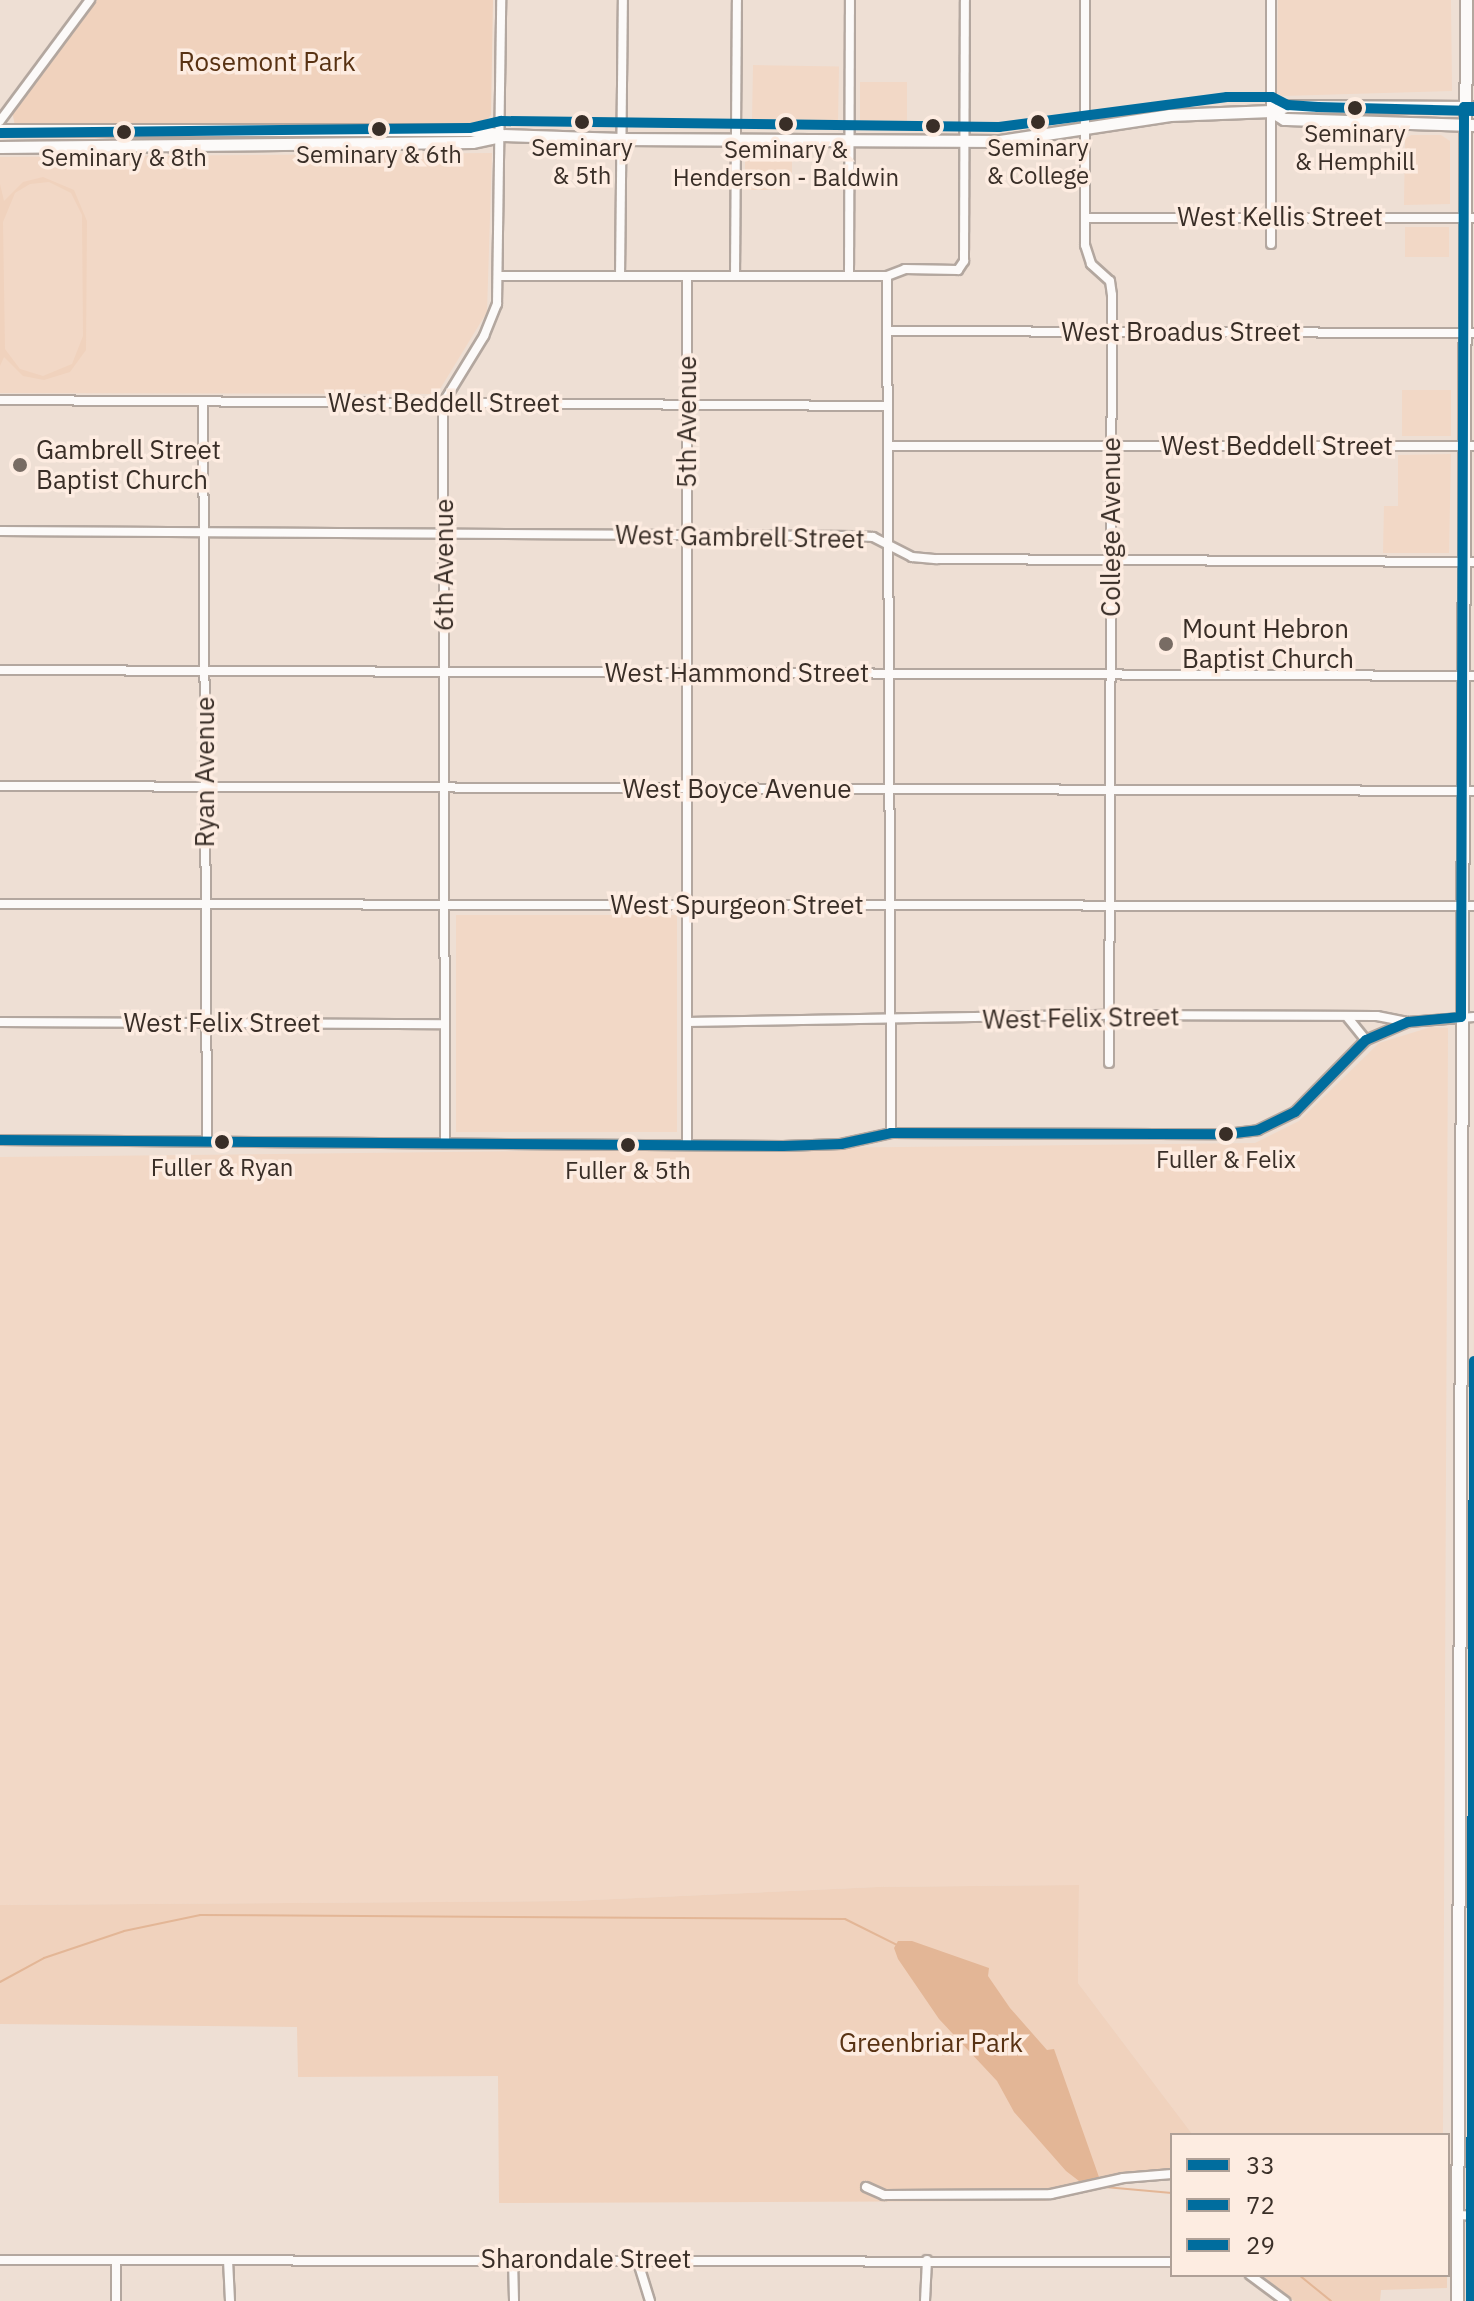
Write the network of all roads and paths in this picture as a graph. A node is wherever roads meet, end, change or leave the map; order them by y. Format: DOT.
graph roads {
  1 [pos="90,0"];
  2 [pos="501,0"];
  3 [pos="623,0"];
  4 [pos="737,0"];
  5 [pos="850,0"];
  6 [pos="965,0"];
  7 [pos="1085,0"];
  8 [pos="1271,0"];
  9 [pos="1466,0"];
  10 [pos="1469,107"];
  11 [pos="1271,111"];
  12 [pos="0,121"];
  13 [pos="1469,125"];
  14 [pos="313,129"];
  15 [pos="0,130"];
  16 [pos="124,130"];
  17 [pos="1085,131"];
  18 [pos="501,135"];
  19 [pos="621,139"];
  20 [pos="736,140"];
  21 [pos="851,141"];
  22 [pos="966,142"];
  23 [pos="313,144"];
  24 [pos="123,145"];
  25 [pos="0,147"];
  26 [pos="1271,217"];
  27 [pos="1086,218"];
  28 [pos="1469,218"];
  29 [pos="1271,244"];
  30 [pos="849,275"];
  31 [pos="499,276"];
  32 [pos="620,276"];
  33 [pos="687,276"];
  34 [pos="735,276"];
  35 [pos="887,276"];
  36 [pos="887,331"];
  37 [pos="1112,332"];
  38 [pos="1469,333"];
  39 [pos="0,400"];
  40 [pos="203,401"];
  41 [pos="443,403"];
  42 [pos="687,405"];
  43 [pos="888,406"];
  44 [pos="888,446"];
  45 [pos="1112,446"];
  46 [pos="1469,446"];
  47 [pos="0,531"];
  48 [pos="203,532"];
  49 [pos="443,533"];
  50 [pos="687,535"];
  51 [pos="888,545"];
  52 [pos="1111,559"];
  53 [pos="1468,562"];
  54 [pos="0,670"];
  55 [pos="204,671"];
  56 [pos="444,672"];
  57 [pos="687,673"];
  58 [pos="889,674"];
  59 [pos="1110,674"];
  60 [pos="1468,676"];
  61 [pos="0,786"];
  62 [pos="205,787"];
  63 [pos="444,788"];
  64 [pos="687,788"];
  65 [pos="889,789"];
  66 [pos="1110,790"];
  67 [pos="1468,791"];
  68 [pos="0,904"];
  69 [pos="206,904"];
  70 [pos="1109,904"];
  71 [pos="444,905"];
  72 [pos="687,905"];
  73 [pos="890,906"];
  74 [pos="1461,906"];
  75 [pos="1474,906"];
  76 [pos="1461,983"];
  77 [pos="1474,995"];
  78 [pos="1109,1015"];
  79 [pos="1461,1017"];
  80 [pos="1474,1017"];
  81 [pos="1348,1018"];
  82 [pos="0,1022"];
  83 [pos="687,1022"];
  84 [pos="891,1022"];
  85 [pos="1408,1022"];
  86 [pos="207,1024"];
  87 [pos="445,1024"];
  88 [pos="1366,1040"];
  89 [pos="1109,1063"];
  90 [pos="891,1133"];
  91 [pos="0,1140"];
  92 [pos="207,1142"];
  93 [pos="445,1144"];
  94 [pos="687,1145"];
  95 [pos="1170,2174"];
  96 [pos="866,2187"];
  97 [pos="1452,2190"];
  98 [pos="1457,2215"];
  99 [pos="1474,2216"];
  100 [pos="513,2259"];
  101 [pos="637,2259"];
  102 [pos="0,2260"];
  103 [pos="116,2260"];
  104 [pos="228,2260"];
  105 [pos="927,2260"];
  106 [pos="1170,2262"];
  107 [pos="1253,2277"];
  108 [pos="116,2301"];
  109 [pos="230,2301"];
  110 [pos="514,2301"];
  111 [pos="650,2301"];
  112 [pos="925,2301"];
  113 [pos="1285,2301"];
  114 [pos="1457,2301"];
  1 -- 12 [label="street"];
  2 -- 18 [label="street"];
  3 -- 19 [label="street"];
  4 -- 20 [label="street"];
  5 -- 21 [label="street"];
  6 -- 22 [label="street"];
  7 -- 17 [label="street, College Avenue"];
  8 -- 11 [label="street"];
  9 -- 10 [label="main road"];
  10 -- 11 [label="main road"];
  10 -- 13 [label="main road"];
  11 -- 13 [label="main road"];
  11 -- 17 [label="main road"];
  11 -- 26 [label="street"];
  13 -- 28 [label="main road"];
  14 -- 16 [label="main road"];
  14 -- 18 [label="main road"];
  14 -- 23 [label="main road"];
  15 -- 16 [label="main road"];
  16 -- 24 [label="main road"];
  17 -- 22 [label="main road"];
  17 -- 27 [label="street, College Avenue"];
  18 -- 19 [label="main road"];
  18 -- 23 [label="main road"];
  18 -- 31 [label="street"];
  19 -- 20 [label="main road"];
  19 -- 32 [label="street"];
  20 -- 21 [label="main road"];
  20 -- 34 [label="street"];
  21 -- 22 [label="main road"];
  21 -- 30 [label="street"];
  22 -- 35 [label="street"];
  23 -- 24 [label="main road"];
  24 -- 25 [label="main road"];
  26 -- 27 [label="street, West Kellis Street"];
  26 -- 28 [label="street, West Kellis Street"];
  26 -- 29 [label="street"];
  27 -- 37 [label="street, College Avenue"];
  28 -- 38 [label="main road"];
  30 -- 34 [label="street"];
  30 -- 35 [label="street"];
  31 -- 32 [label="street"];
  31 -- 41 [label="street"];
  32 -- 33 [label="street"];
  33 -- 34 [label="street"];
  33 -- 42 [label="street, 5th Avenue"];
  35 -- 36 [label="street"];
  36 -- 37 [label="street, West Broadus Street"];
  36 -- 43 [label="street"];
  37 -- 38 [label="street, West Broadus Street"];
  37 -- 45 [label="street, College Avenue"];
  38 -- 46 [label="main road"];
  39 -- 40 [label="street, West Beddell Street"];
  40 -- 41 [label="street, West Beddell Street"];
  40 -- 48 [label="street, Ryan Avenue"];
  41 -- 42 [label="street, West Beddell Street"];
  41 -- 49 [label="street, 6th Avenue"];
  42 -- 43 [label="street, West Beddell Street"];
  42 -- 50 [label="street, 5th Avenue"];
  43 -- 44 [label="street"];
  44 -- 45 [label="street, West Beddell Street"];
  44 -- 51 [label="street"];
  45 -- 46 [label="street, West Beddell Street"];
  45 -- 52 [label="street, College Avenue"];
  46 -- 53 [label="main road"];
  47 -- 48 [label="street, West Gambrell Street"];
  48 -- 49 [label="street, West Gambrell Street"];
  48 -- 55 [label="street, Ryan Avenue"];
  49 -- 50 [label="street, West Gambrell Street"];
  49 -- 56 [label="street, 6th Avenue"];
  50 -- 51 [label="street, West Gambrell Street"];
  50 -- 57 [label="street, 5th Avenue"];
  51 -- 52 [label="street, West Gambrell Street"];
  51 -- 58 [label="street"];
  52 -- 53 [label="street, West Gambrell Street"];
  52 -- 59 [label="street, College Avenue"];
  53 -- 60 [label="main road"];
  54 -- 55 [label="street, West Hammond Street"];
  55 -- 56 [label="street, West Hammond Street"];
  55 -- 62 [label="street, Ryan Avenue"];
  56 -- 57 [label="street, West Hammond Street"];
  56 -- 63 [label="street, 6th Avenue"];
  57 -- 58 [label="street, West Hammond Street"];
  57 -- 64 [label="street, 5th Avenue"];
  58 -- 59 [label="street, West Hammond Street"];
  58 -- 65 [label="street"];
  59 -- 60 [label="street, West Hammond Street"];
  59 -- 66 [label="street, College Avenue"];
  60 -- 67 [label="main road"];
  61 -- 62 [label="street, West Boyce Avenue"];
  62 -- 63 [label="street, West Boyce Avenue"];
  62 -- 69 [label="street, Ryan Avenue"];
  63 -- 64 [label="street, West Boyce Avenue"];
  63 -- 71 [label="street, 6th Avenue"];
  64 -- 65 [label="street, West Boyce Avenue"];
  64 -- 72 [label="street, 5th Avenue"];
  65 -- 66 [label="street, West Boyce Avenue"];
  65 -- 73 [label="street"];
  66 -- 67 [label="street, West Boyce Avenue"];
  66 -- 70 [label="street, College Avenue"];
  67 -- 74 [label="main road"];
  68 -- 69 [label="street, West Spurgeon Street"];
  69 -- 71 [label="street, West Spurgeon Street"];
  69 -- 86 [label="street, Ryan Avenue"];
  70 -- 73 [label="street, West Spurgeon Street"];
  70 -- 74 [label="street, West Spurgeon Street"];
  70 -- 78 [label="street, College Avenue"];
  71 -- 72 [label="street, West Spurgeon Street"];
  71 -- 87 [label="street, 6th Avenue"];
  72 -- 73 [label="street, West Spurgeon Street"];
  72 -- 83 [label="street, 5th Avenue"];
  73 -- 84 [label="street"];
  74 -- 75 [label="street, West Spurgeon Street"];
  74 -- 76 [label="main road"];
  76 -- 77 [label="main road"];
  76 -- 79 [label="main road"];
  78 -- 81 [label="street, West Felix Street"];
  78 -- 84 [label="street, West Felix Street"];
  78 -- 89 [label="street, College Avenue"];
  79 -- 80 [label="street, West Felix Street"];
  79 -- 85 [label="street, West Felix Street"];
  79 -- 97 [label="main road"];
  81 -- 85 [label="street, West Felix Street"];
  81 -- 88 [label="street"];
  82 -- 86 [label="street, West Felix Street"];
  83 -- 84 [label="street, West Felix Street"];
  83 -- 94 [label="street, 5th Avenue"];
  84 -- 90 [label="street"];
  85 -- 88 [label="street"];
  86 -- 87 [label="street, West Felix Street"];
  86 -- 92 [label="street, Ryan Avenue"];
  87 -- 93 [label="street, 6th Avenue"];
  88 -- 90 [label="street"];
  90 -- 94 [label="street"];
  91 -- 92 [label="street"];
  92 -- 93 [label="street"];
  93 -- 94 [label="street"];
  95 -- 96 [label="street"];
  97 -- 98 [label="main road"];
  98 -- 99 [label="street"];
  98 -- 114 [label="main road"];
  100 -- 101 [label="street, Sharondale Street"];
  100 -- 104 [label="street, Sharondale Street"];
  100 -- 110 [label="street"];
  101 -- 105 [label="street, Sharondale Street"];
  101 -- 111 [label="street"];
  102 -- 103 [label="street, Sharondale Street"];
  103 -- 104 [label="street, Sharondale Street"];
  103 -- 108 [label="street"];
  104 -- 109 [label="street"];
  105 -- 106 [label="street, Sharondale Street"];
  105 -- 112 [label="street"];
  107 -- 113 [label="street"];
}
